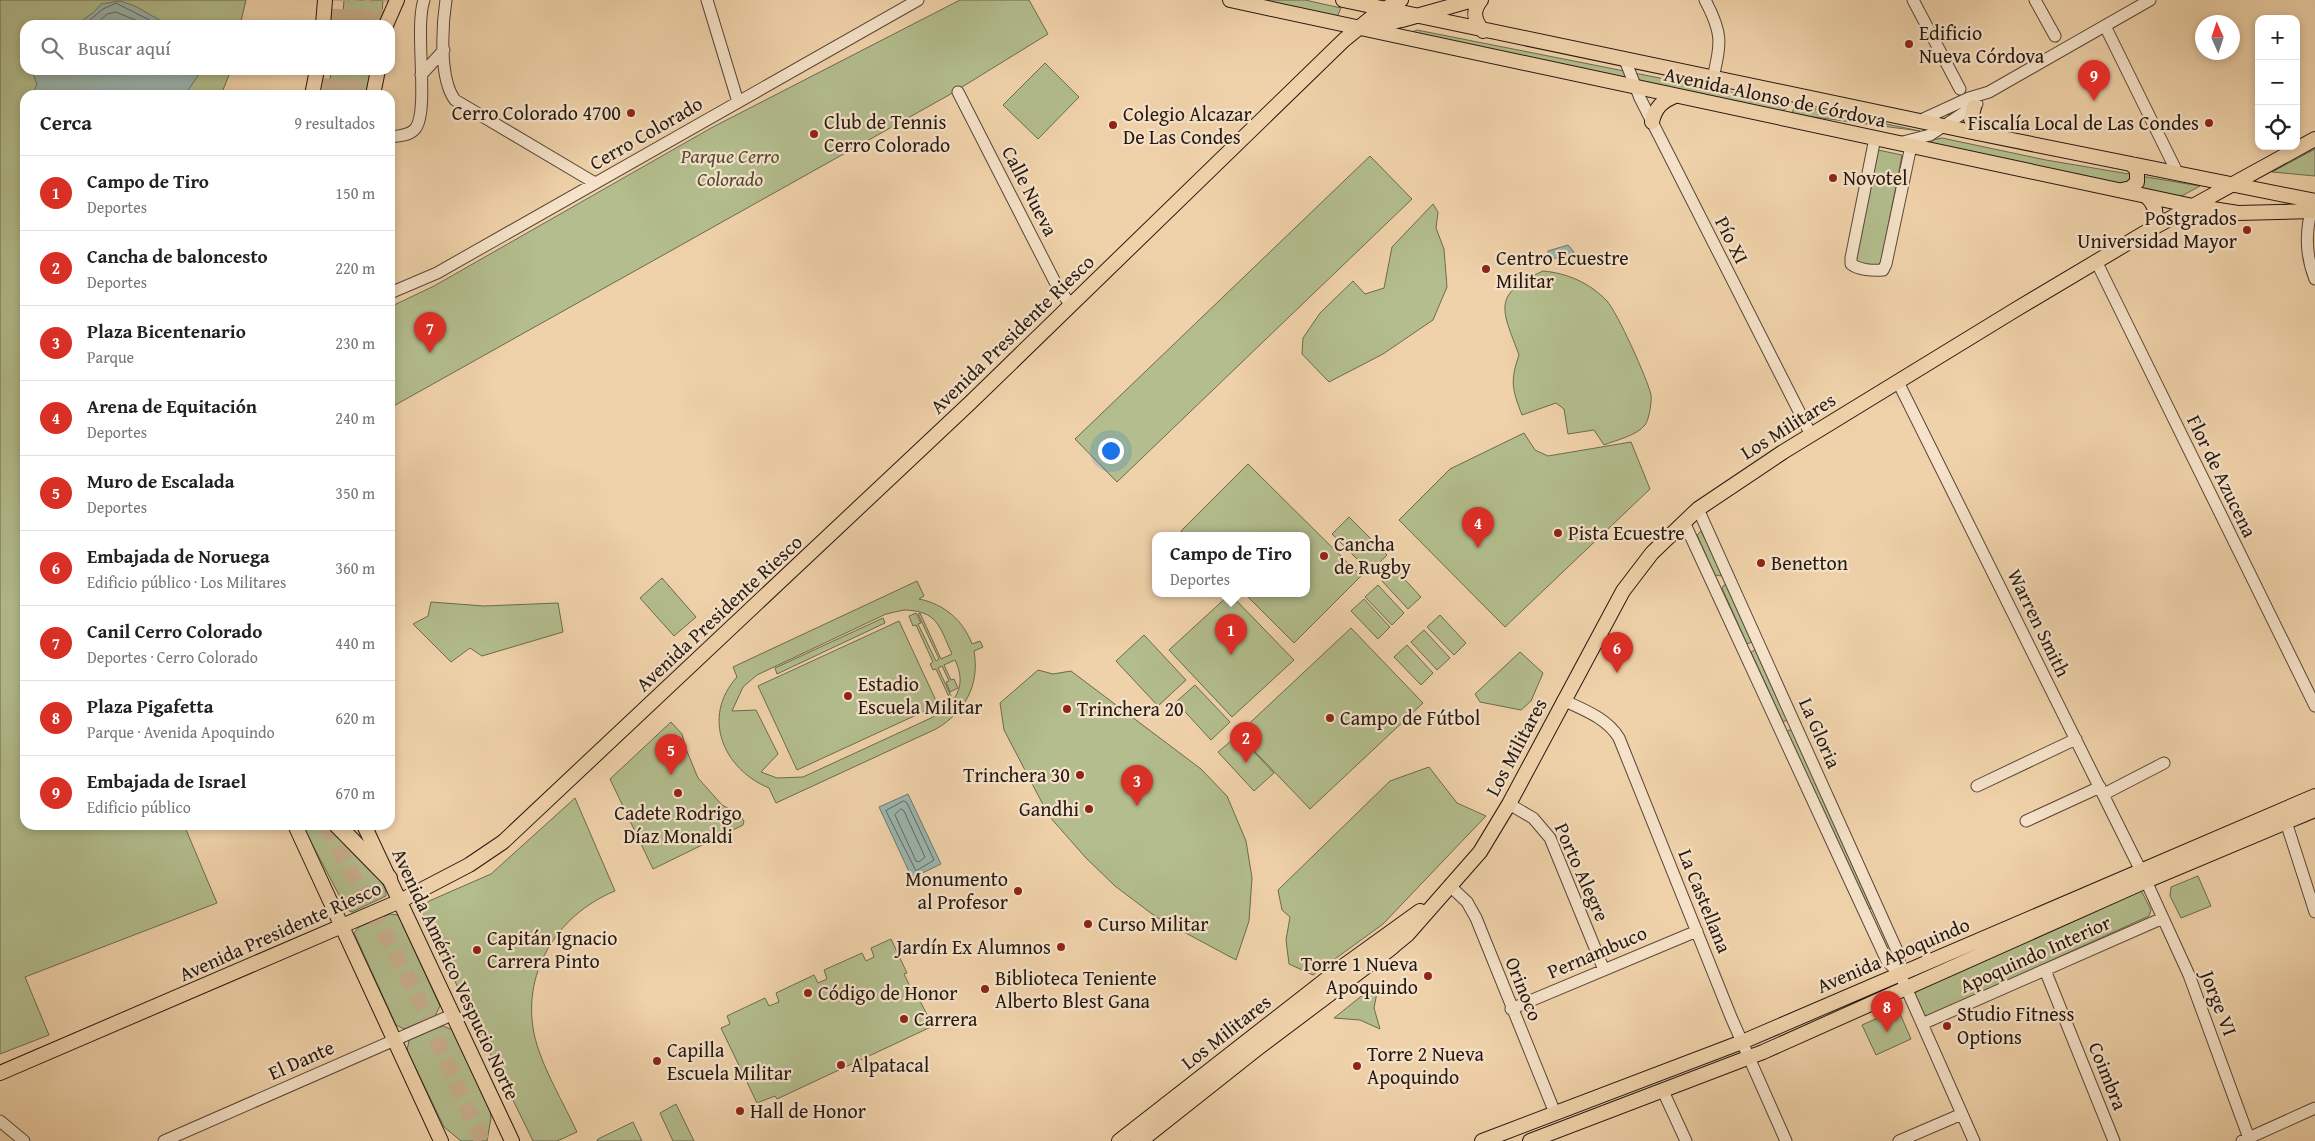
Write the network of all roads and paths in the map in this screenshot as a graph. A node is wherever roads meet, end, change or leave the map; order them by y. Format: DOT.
graph roads {
  1 [pos="325,0"];
  2 [pos="385,0"];
  3 [pos="397,0"];
  4 [pos="424,0"];
  5 [pos="446,0"];
  6 [pos="707,0"];
  7 [pos="918,0"];
  8 [pos="1230,0"];
  9 [pos="1343,0"];
  10 [pos="1401,0"];
  11 [pos="1474,0"];
  12 [pos="1481,0"];
  13 [pos="1705,0"];
  14 [pos="1913,0"];
  15 [pos="2035,0"];
  16 [pos="2150,0"];
  17 [pos="1383,9"];
  18 [pos="1415,16"];
  19 [pos="323,20"];
  20 [pos="384,20"];
  21 [pos="387,20"];
  22 [pos="2105,26"];
  23 [pos="1360,27"];
  24 [pos="1483,31"];
  25 [pos="2055,36"];
  26 [pos="444,50"];
  27 [pos="1625,60"];
  28 [pos="421,74"];
  29 [pos="316,75"];
  30 [pos="377,75"];
  31 [pos="1713,78"];
  32 [pos="1636,88"];
  33 [pos="1960,89"];
  34 [pos="313,90"];
  35 [pos="374,90"];
  36 [pos="958,92"];
  37 [pos="1989,92"];
  38 [pos="1676,96"];
  39 [pos="738,102"];
  40 [pos="1974,107"];
  41 [pos="1919,121"];
  42 [pos="1652,122"];
  43 [pos="1945,127"];
  44 [pos="1977,133"];
  45 [pos="395,136"];
  46 [pos="1875,138"];
  47 [pos="2315,139"];
  48 [pos="1897,143"];
  49 [pos="1911,146"];
  50 [pos="2271,162"];
  51 [pos="2131,164"];
  52 [pos="2178,172"];
  53 [pos="595,183"];
  54 [pos="2233,184"];
  55 [pos="2122,190"];
  56 [pos="2278,192"];
  57 [pos="2146,196"];
  58 [pos="2193,206"];
  59 [pos="2314,206"];
  60 [pos="2152,229"];
  61 [pos="2096,261"];
  62 [pos="2315,279"];
  63 [pos="395,291"];
  64 [pos="1070,306"];
  65 [pos="1898,382"];
  66 [pos="1811,435"];
  67 [pos="1698,509"];
  68 [pos="1684,522"];
  69 [pos="1730,578"];
  70 [pos="1714,586"];
  71 [pos="1759,642"];
  72 [pos="1744,649"];
  73 [pos="1563,700"];
  74 [pos="2315,706"];
  75 [pos="1795,723"];
  76 [pos="1780,729"];
  77 [pos="2076,739"];
  78 [pos="2164,762"];
  79 [pos="1977,786"];
  80 [pos="2102,791"];
  81 [pos="2315,796"];
  82 [pos="1509,804"];
  83 [pos="2315,810"];
  84 [pos="2026,821"];
  85 [pos="2286,822"];
  86 [pos="297,830"];
  87 [pos="342,830"];
  88 [pos="366,830"];
  89 [pos="2143,875"];
  90 [pos="388,878"];
  91 [pos="1450,886"];
  92 [pos="400,901"];
  93 [pos="1432,904"];
  94 [pos="1878,910"];
  95 [pos="2315,912"];
  96 [pos="1866,914"];
  97 [pos="2163,918"];
  98 [pos="343,926"];
  99 [pos="1697,931"];
  100 [pos="1392,946"];
  101 [pos="1604,970"];
  102 [pos="2045,970"];
  103 [pos="1900,974"];
  104 [pos="1906,990"];
  105 [pos="1511,1009"];
  106 [pos="454,1014"];
  107 [pos="1922,1024"];
  108 [pos="395,1040"];
  109 [pos="1742,1042"];
  110 [pos="1749,1058"];
  111 [pos="0,1073"];
  112 [pos="1663,1091"];
  113 [pos="2315,1108"];
  114 [pos="1555,1113"];
  115 [pos="1962,1114"];
  116 [pos="0,1122"];
  117 [pos="1538,1140"];
  118 [pos="2247,1140"];
  119 [pos="23,1141"];
  120 [pos="164,1141"];
  121 [pos="441,1141"];
  122 [pos="512,1141"];
  123 [pos="1119,1141"];
  124 [pos="1138,1141"];
  125 [pos="1152,1141"];
  126 [pos="1482,1141"];
  127 [pos="1686,1141"];
  128 [pos="1786,1141"];
  129 [pos="1899,1141"];
  130 [pos="1974,1141"];
  131 [pos="2114,1141"];
  1 -- 19 [label="main road"];
  2 -- 20 [label="main road"];
  3 -- 21 [label="main road"];
  4 -- 28 [label="street"];
  5 -- 26 [label="street"];
  6 -- 39 [label="street"];
  7 -- 39 [label="street, Cerro Colorado"];
  8 -- 23 [label="main road, Avenida Alonso de Córdova"];
  9 -- 17 [label="main road, Avenida Alonso de Córdova"];
  10 -- 17 [label="main road, Avenida Presidente Riesco"];
  11 -- 18 [label="main road"];
  12 -- 24 [label="main road"];
  13 -- 31 [label="street"];
  14 -- 33 [label="street"];
  15 -- 25 [label="street"];
  16 -- 22 [label="street"];
  17 -- 18 [label="main road, Avenida Alonso de Córdova"];
  17 -- 23 [label="main road, Avenida Presidente Riesco"];
  18 -- 23 [label="main road"];
  18 -- 24 [label="main road, Avenida Alonso de Córdova"];
  22 -- 37 [label="street"];
  22 -- 52 [label="street"];
  23 -- 32 [label="main road, Avenida Alonso de Córdova"];
  23 -- 64 [label="main road, Avenida Presidente Riesco"];
  24 -- 27 [label="main road, Avenida Alonso de Córdova"];
  26 -- 28 [label="street"];
  26 -- 53 [label="street"];
  27 -- 31 [label="main road, Avenida Alonso de Córdova"];
  27 -- 32 [label="street, Pío XI"];
  28 -- 45 [label="street"];
  29 -- 34 [label="main road"];
  30 -- 35 [label="main road"];
  31 -- 41 [label="main road, Avenida Alonso de Córdova"];
  32 -- 38 [label="main road, Avenida Alonso de Córdova"];
  32 -- 42 [label="street, Pío XI"];
  36 -- 64 [label="street, Calle Nueva"];
  37 -- 40 [label="street"];
  37 -- 41 [label="street"];
  38 -- 42 [label="main road"];
  38 -- 46 [label="main road, Avenida Alonso de Córdova"];
  39 -- 53 [label="street, Cerro Colorado"];
  40 -- 43 [label="street"];
  40 -- 44 [label="main road"];
  41 -- 43 [label="main road, Avenida Alonso de Córdova"];
  42 -- 66 [label="street, Pío XI"];
  43 -- 44 [label="main road, Avenida Alonso de Córdova"];
  43 -- 48 [label="street"];
  44 -- 51 [label="main road, Avenida Alonso de Córdova"];
  46 -- 48 [label="main road, Avenida Alonso de Córdova"];
  46 -- 49 [label="street"];
  47 -- 50 [label="main road, Los Militares"];
  48 -- 49 [label="main road, Avenida Alonso de Córdova"];
  49 -- 55 [label="main road, Avenida Alonso de Córdova"];
  50 -- 54 [label="main road, Los Militares"];
  50 -- 56 [label="main road"];
  51 -- 52 [label="main road, Avenida Alonso de Córdova"];
  51 -- 55 [label="main road"];
  52 -- 54 [label="main road, Avenida Alonso de Córdova"];
  53 -- 63 [label="street, Cerro Colorado"];
  54 -- 56 [label="main road, Avenida Alonso de Córdova"];
  54 -- 58 [label="main road, Los Militares"];
  55 -- 57 [label="main road, Avenida Alonso de Córdova"];
  56 -- 59 [label="main road, Avenida Alonso de Córdova"];
  57 -- 58 [label="main road, Avenida Alonso de Córdova"];
  57 -- 60 [label="main road"];
  58 -- 59 [label="main road, Avenida Alonso de Córdova"];
  58 -- 60 [label="main road, Los Militares"];
  59 -- 62 [label="street"];
  60 -- 61 [label="main road, Los Militares"];
  61 -- 65 [label="main road, Los Militares"];
  61 -- 74 [label="street, Flor de Azucena"];
  64 -- 92 [label="main road, Avenida Presidente Riesco"];
  65 -- 66 [label="main road, Los Militares"];
  65 -- 77 [label="street, Warren Smith"];
  66 -- 67 [label="main road, Los Militares"];
  67 -- 68 [label="main road, Los Militares"];
  67 -- 69 [label="street, La Gloria"];
  68 -- 70 [label="street, La Gloria"];
  68 -- 73 [label="main road, Los Militares"];
  69 -- 70 [label="street"];
  69 -- 71 [label="street, La Gloria"];
  70 -- 72 [label="street, La Gloria"];
  71 -- 72 [label="street"];
  71 -- 75 [label="street, La Gloria"];
  72 -- 76 [label="street, La Gloria"];
  73 -- 82 [label="main road, Los Militares"];
  73 -- 99 [label="street, La Castellana"];
  75 -- 76 [label="street"];
  75 -- 94 [label="street, La Gloria"];
  76 -- 96 [label="street, La Gloria"];
  77 -- 79 [label="street"];
  77 -- 80 [label="street, Warren Smith"];
  78 -- 80 [label="street"];
  80 -- 84 [label="street"];
  80 -- 89 [label="street, Warren Smith"];
  81 -- 89 [label="main road, Avenida Apoquindo"];
  82 -- 91 [label="main road, Los Militares"];
  82 -- 101 [label="street, Porto Alegre"];
  83 -- 85 [label="main road, Avenida Apoquindo"];
  85 -- 89 [label="main road, Avenida Apoquindo"];
  85 -- 95 [label="street"];
  86 -- 98 [label="main road"];
  87 -- 90 [label="highway"];
  88 -- 90 [label="main road, Avenida Américo Vespucio Norte"];
  89 -- 97 [label="street, Jorge VI"];
  89 -- 103 [label="main road, Avenida Apoquindo"];
  89 -- 104 [label="main road, Avenida Apoquindo"];
  90 -- 92 [label="main road, Avenida Américo Vespucio Norte"];
  91 -- 93 [label="main road, Los Militares"];
  91 -- 105 [label="street, Orinoco"];
  92 -- 98 [label="main road, Avenida Presidente Riesco"];
  92 -- 106 [label="main road, Avenida Américo Vespucio Norte"];
  93 -- 100 [label="main road, Los Militares"];
  93 -- 123 [label="main road, Los Militares"];
  94 -- 96 [label="street"];
  94 -- 103 [label="street, La Gloria"];
  96 -- 103 [label="street, La Gloria"];
  97 -- 102 [label="street, Apoquindo Interior"];
  97 -- 118 [label="street, Jorge VI"];
  98 -- 108 [label="main road"];
  98 -- 111 [label="main road, Avenida Presidente Riesco"];
  99 -- 101 [label="street, Pernambuco"];
  99 -- 109 [label="street, La Castellana"];
  100 -- 124 [label="highway"];
  100 -- 125 [label="main road, Los Militares"];
  101 -- 105 [label="street, Pernambuco"];
  102 -- 107 [label="street, Apoquindo Interior"];
  102 -- 131 [label="street, Coimbra"];
  103 -- 104 [label="street, La Gloria"];
  103 -- 109 [label="main road, Avenida Apoquindo"];
  104 -- 107 [label="street, La Gloria"];
  104 -- 110 [label="main road, Avenida Apoquindo"];
  105 -- 114 [label="street, Orinoco"];
  106 -- 108 [label="street, El Dante"];
  106 -- 122 [label="main road, Avenida Américo Vespucio Norte"];
  107 -- 115 [label="street, La Gloria"];
  108 -- 120 [label="street, El Dante"];
  108 -- 121 [label="main road"];
  109 -- 110 [label="street, La Castellana"];
  109 -- 114 [label="main road, Avenida Apoquindo"];
  110 -- 112 [label="main road, Avenida Apoquindo"];
  110 -- 128 [label="street, La Castellana"];
  112 -- 117 [label="main road, Avenida Apoquindo"];
  112 -- 127 [label="street"];
  113 -- 118 [label="street"];
  114 -- 126 [label="main road, Avenida Apoquindo"];
  115 -- 129 [label="street"];
  115 -- 130 [label="street, La Gloria"];
  116 -- 119 [label="street"];
}
